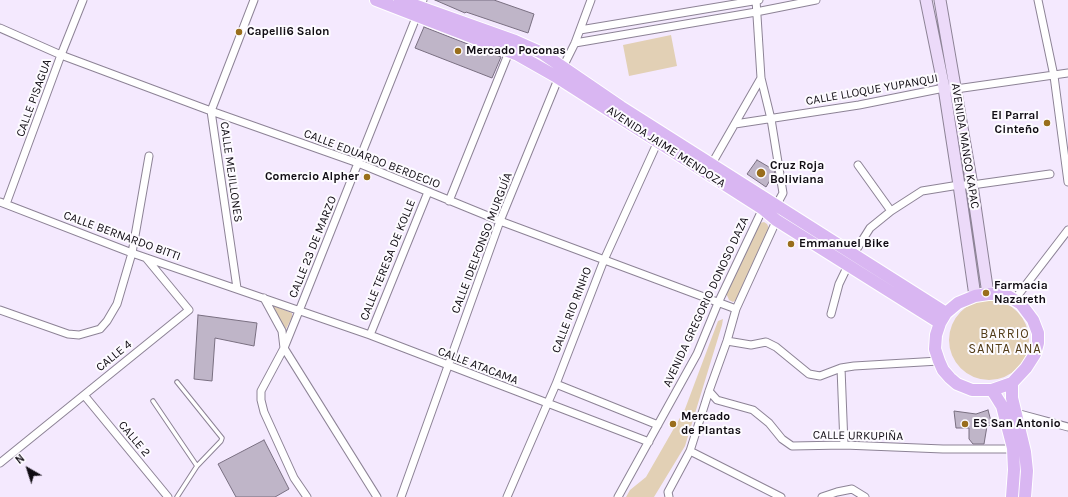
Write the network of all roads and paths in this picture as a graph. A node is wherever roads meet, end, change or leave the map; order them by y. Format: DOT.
graph roads {
  1 [pos="83,0"];
  2 [pos="254,0"];
  3 [pos="376,0"];
  4 [pos="400,0"];
  5 [pos="591,0"];
  6 [pos="757,0"];
  7 [pos="816,0"];
  8 [pos="926,0"];
  9 [pos="940,0"];
  10 [pos="1038,0"];
  11 [pos="420,8"];
  12 [pos="756,12"];
  13 [pos="0,28"];
  14 [pos="580,30"];
  15 [pos="575,43"];
  16 [pos="509,52"];
  17 [pos="61,55"];
  18 [pos="561,73"];
  19 [pos="1068,73"];
  20 [pos="1054,76"];
  21 [pos="761,78"];
  22 [pos="944,88"];
  23 [pos="956,89"];
  24 [pos="211,111"];
  25 [pos="771,119"];
  26 [pos="735,124"];
  27 [pos="660,137"];
  28 [pos="149,156"];
  29 [pos="358,163"];
  30 [pos="858,165"];
  31 [pos="709,168"];
  32 [pos="1067,173"];
  33 [pos="1050,174"];
  34 [pos="1068,182"];
  35 [pos="959,185"];
  36 [pos="972,185"];
  37 [pos="428,192"];
  38 [pos="449,200"];
  39 [pos="3,203"];
  40 [pos="772,206"];
  41 [pos="891,211"];
  42 [pos="776,220"];
  43 [pos="500,221"];
  44 [pos="1068,230"];
  45 [pos="132,253"];
  46 [pos="145,258"];
  47 [pos="604,260"];
  48 [pos="850,260"];
  49 [pos="237,288"];
  50 [pos="988,294"];
  51 [pos="975,296"];
  52 [pos="264,298"];
  53 [pos="1015,299"];
  54 [pos="718,303"];
  55 [pos="736,309"];
  56 [pos="0,310"];
  57 [pos="299,311"];
  58 [pos="831,314"];
  59 [pos="943,318"];
  60 [pos="370,335"];
  61 [pos="727,341"];
  62 [pos="284,348"];
  63 [pos="939,361"];
  64 [pos="449,366"];
  65 [pos="841,368"];
  66 [pos="177,382"];
  67 [pos="1012,383"];
  68 [pos="556,384"];
  69 [pos="992,390"];
  70 [pos="709,392"];
  71 [pos="84,395"];
  72 [pos="153,401"];
  73 [pos="547,403"];
  74 [pos="1016,413"];
  75 [pos="658,425"];
  76 [pos="1068,427"];
  77 [pos="649,442"];
  78 [pos="844,446"];
  79 [pos="1013,448"];
  80 [pos="690,451"];
  81 [pos="1025,452"];
  82 [pos="0,463"];
  83 [pos="197,466"];
  84 [pos="168,497"];
  85 [pos="177,497"];
  86 [pos="307,497"];
  87 [pos="377,497"];
  88 [pos="401,497"];
  89 [pos="507,497"];
  90 [pos="618,497"];
  91 [pos="669,497"];
  92 [pos="781,497"];
  93 [pos="822,497"];
  94 [pos="865,497"];
  95 [pos="1012,497"];
  96 [pos="1025,497"];
  1 -- 17 [label="street, CALLE PISAGUA"];
  2 -- 24 [label="street, CALLE MEJILLONES"];
  3 -- 11 [label="main road, AVENIDA JAIME MENDOZA"];
  4 -- 11 [label="main road, AVENIDA JAIME MENDOZA"];
  5 -- 14 [label="street, CALLE IDELFONSO MURGUÍA"];
  6 -- 12 [label="street"];
  6 -- 14 [label="street"];
  7 -- 12 [label="street"];
  8 -- 22 [label="main road, AVENIDA MANCO KAPAC"];
  9 -- 23 [label="main road, AVENIDA MANCO KAPAC"];
  10 -- 20 [label="street"];
  11 -- 16 [label="main road, AVENIDA JAIME MENDOZA"];
  11 -- 18 [label="main road, AVENIDA JAIME MENDOZA"];
  11 -- 29 [label="street, CALLE 23 DE MARZO"];
  12 -- 15 [label="street"];
  12 -- 21 [label="street"];
  13 -- 17 [label="street, CALLE EDUARDO BERDECIO"];
  14 -- 15 [label="street, CALLE IDELFONSO MURGUÍA"];
  15 -- 18 [label="street, CALLE IDELFONSO MURGUÍA"];
  16 -- 18 [label="main road, AVENIDA JAIME MENDOZA"];
  16 -- 38 [label="street"];
  17 -- 24 [label="street, CALLE EDUARDO BERDECIO"];
  17 -- 39 [label="street, CALLE PISAGUA"];
  18 -- 27 [label="main road, AVENIDA JAIME MENDOZA"];
  18 -- 43 [label="street, CALLE IDELFONSO MURGUÍA"];
  19 -- 20 [label="street, CALLE LLOQUE YUPANQUI"];
  20 -- 23 [label="street, CALLE LLOQUE YUPANQUI"];
  20 -- 32 [label="street"];
  21 -- 25 [label="street"];
  21 -- 26 [label="street"];
  22 -- 23 [label="street, CALLE LLOQUE YUPANQUI"];
  22 -- 25 [label="street, CALLE LLOQUE YUPANQUI"];
  22 -- 35 [label="main road, AVENIDA MANCO KAPAC"];
  23 -- 36 [label="main road, AVENIDA MANCO KAPAC"];
  24 -- 29 [label="street, CALLE EDUARDO BERDECIO"];
  24 -- 49 [label="street, CALLE MEJILLONES"];
  25 -- 26 [label="street, CALLE LLOQUE YUPANQUI"];
  25 -- 40 [label="street"];
  26 -- 31 [label="street"];
  27 -- 31 [label="main road, AVENIDA JAIME MENDOZA"];
  27 -- 47 [label="street, CALLE RIO RINHO"];
  28 -- 45 [label="street"];
  29 -- 37 [label="street, CALLE EDUARDO BERDECIO"];
  29 -- 57 [label="street, CALLE 23 DE MARZO"];
  30 -- 41 [label="street"];
  31 -- 40 [label="main road, AVENIDA JAIME MENDOZA"];
  32 -- 34 [label="street"];
  33 -- 36 [label="street"];
  35 -- 36 [label="street"];
  35 -- 41 [label="street"];
  35 -- 51 [label="main road, AVENIDA MANCO KAPAC"];
  36 -- 50 [label="main road, AVENIDA MANCO KAPAC"];
  37 -- 38 [label="street, CALLE EDUARDO BERDECIO"];
  37 -- 60 [label="street, CALLE TERESA DE KOLLE"];
  38 -- 43 [label="street, CALLE EDUARDO BERDECIO"];
  39 -- 45 [label="street, CALLE BERNARDO BITTI"];
  40 -- 42 [label="main road, AVENIDA JAIME MENDOZA"];
  40 -- 42 [label="street"];
  40 -- 48 [label="main road, AVENIDA JAIME MENDOZA"];
  40 -- 54 [label="street, AVENIDA GREGORIO DONOSO DAZA"];
  41 -- 48 [label="street"];
  42 -- 48 [label="main road, AVENIDA JAIME MENDOZA"];
  42 -- 55 [label="street"];
  43 -- 47 [label="street, CALLE EDUARDO BERDECIO"];
  43 -- 64 [label="street, CALLE IDELFONSO MURGUÍA"];
  44 -- 53 [label="street"];
  45 -- 46 [label="street, CALLE BERNARDO BITTI"];
  45 -- 56 [label="street"];
  46 -- 49 [label="street, CALLE BERNARDO BITTI"];
  46 -- 71 [label="street, CALLE 4"];
  47 -- 54 [label="street, CALLE EDUARDO BERDECIO"];
  47 -- 68 [label="street, CALLE RIO RINHO"];
  48 -- 58 [label="street"];
  48 -- 59 [label="main road, AVENIDA JAIME MENDOZA"];
  49 -- 52 [label="street"];
  50 -- 51 [label="main road"];
  50 -- 53 [label="main road"];
  51 -- 59 [label="main road"];
  52 -- 57 [label="street"];
  52 -- 62 [label="street"];
  53 -- 67 [label="main road"];
  54 -- 55 [label="street, CALLE EDUARDO BERDECIO"];
  54 -- 75 [label="street, AVENIDA GREGORIO DONOSO DAZA"];
  55 -- 61 [label="street"];
  57 -- 60 [label="street, CALLE ATACAMA"];
  57 -- 62 [label="street, CALLE 23 DE MARZO"];
  59 -- 63 [label="main road"];
  60 -- 64 [label="street, CALLE ATACAMA"];
  61 -- 65 [label="street"];
  61 -- 70 [label="street"];
  62 -- 86 [label="street, CALLE 23 DE MARZO"];
  62 -- 87 [label="street"];
  63 -- 65 [label="street"];
  63 -- 69 [label="main road"];
  64 -- 73 [label="street, CALLE ATACAMA"];
  64 -- 88 [label="street, CALLE IDELFONSO MURGUÍA"];
  65 -- 78 [label="street"];
  66 -- 83 [label="lane"];
  67 -- 69 [label="main road"];
  67 -- 74 [label="main road"];
  68 -- 73 [label="street, CALLE RIO RINHO"];
  68 -- 75 [label="street"];
  69 -- 79 [label="main road"];
  70 -- 78 [label="street, CALLE URKUPIÑA"];
  70 -- 80 [label="street"];
  71 -- 82 [label="street, CALLE 4"];
  71 -- 84 [label="street, CALLE 2"];
  72 -- 83 [label="lane"];
  73 -- 77 [label="street, CALLE ATACAMA"];
  73 -- 89 [label="street, CALLE RIO RINHO"];
  74 -- 76 [label="street"];
  74 -- 81 [label="main road"];
  75 -- 77 [label="street, AVENIDA GREGORIO DONOSO DAZA"];
  77 -- 90 [label="street, AVENIDA GREGORIO DONOSO DAZA"];
  78 -- 79 [label="street, CALLE URKUPIÑA"];
  79 -- 81 [label="street, CALLE URKUPIÑA"];
  79 -- 95 [label="main road"];
  80 -- 91 [label="street"];
  80 -- 92 [label="street"];
  81 -- 96 [label="main road"];
  83 -- 85 [label="lane"];
  93 -- 94 [label="street"];
}
